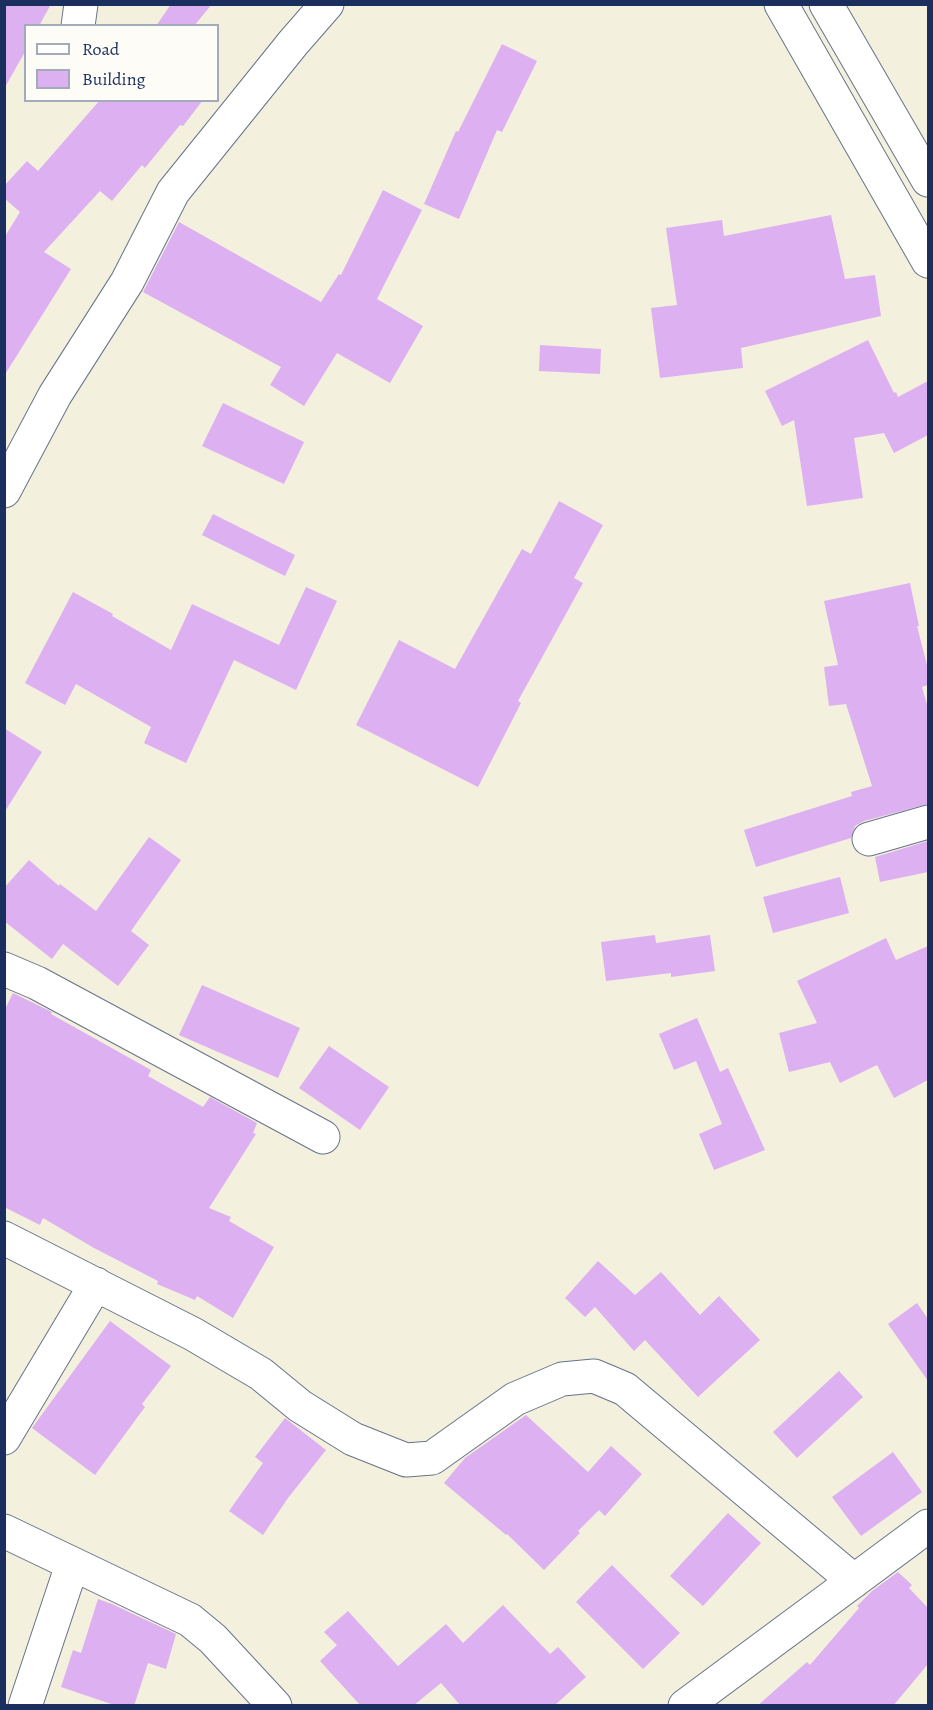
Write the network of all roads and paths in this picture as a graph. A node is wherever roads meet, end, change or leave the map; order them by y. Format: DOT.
graph roads {
  1 [pos="81,4"];
  2 [pos="327,4"];
  3 [pos="781,4"];
  4 [pos="826,4"];
  5 [pos="78,24"];
  6 [pos="928,180"];
  7 [pos="928,261"];
  8 [pos="4,491"];
  9 [pos="928,822"];
  10 [pos="869,839"];
  11 [pos="4,969"];
  12 [pos="323,1137"];
  13 [pos="4,1238"];
  14 [pos="96,1284"];
  15 [pos="4,1438"];
  16 [pos="928,1526"];
  17 [pos="4,1532"];
  18 [pos="72,1565"];
  19 [pos="854,1581"];
  20 [pos="25,1706"];
  21 [pos="275,1706"];
  22 [pos="685,1706"];
  1 -- 5 [label="street"];
  2 -- 8 [label="street"];
  3 -- 7 [label="street"];
  4 -- 6 [label="street"];
  9 -- 10 [label="street"];
  11 -- 12 [label="street"];
  13 -- 14 [label="street"];
  14 -- 15 [label="street"];
  14 -- 19 [label="street"];
  16 -- 19 [label="street"];
  17 -- 18 [label="street"];
  18 -- 20 [label="street"];
  18 -- 21 [label="street"];
  19 -- 22 [label="street"];
}
